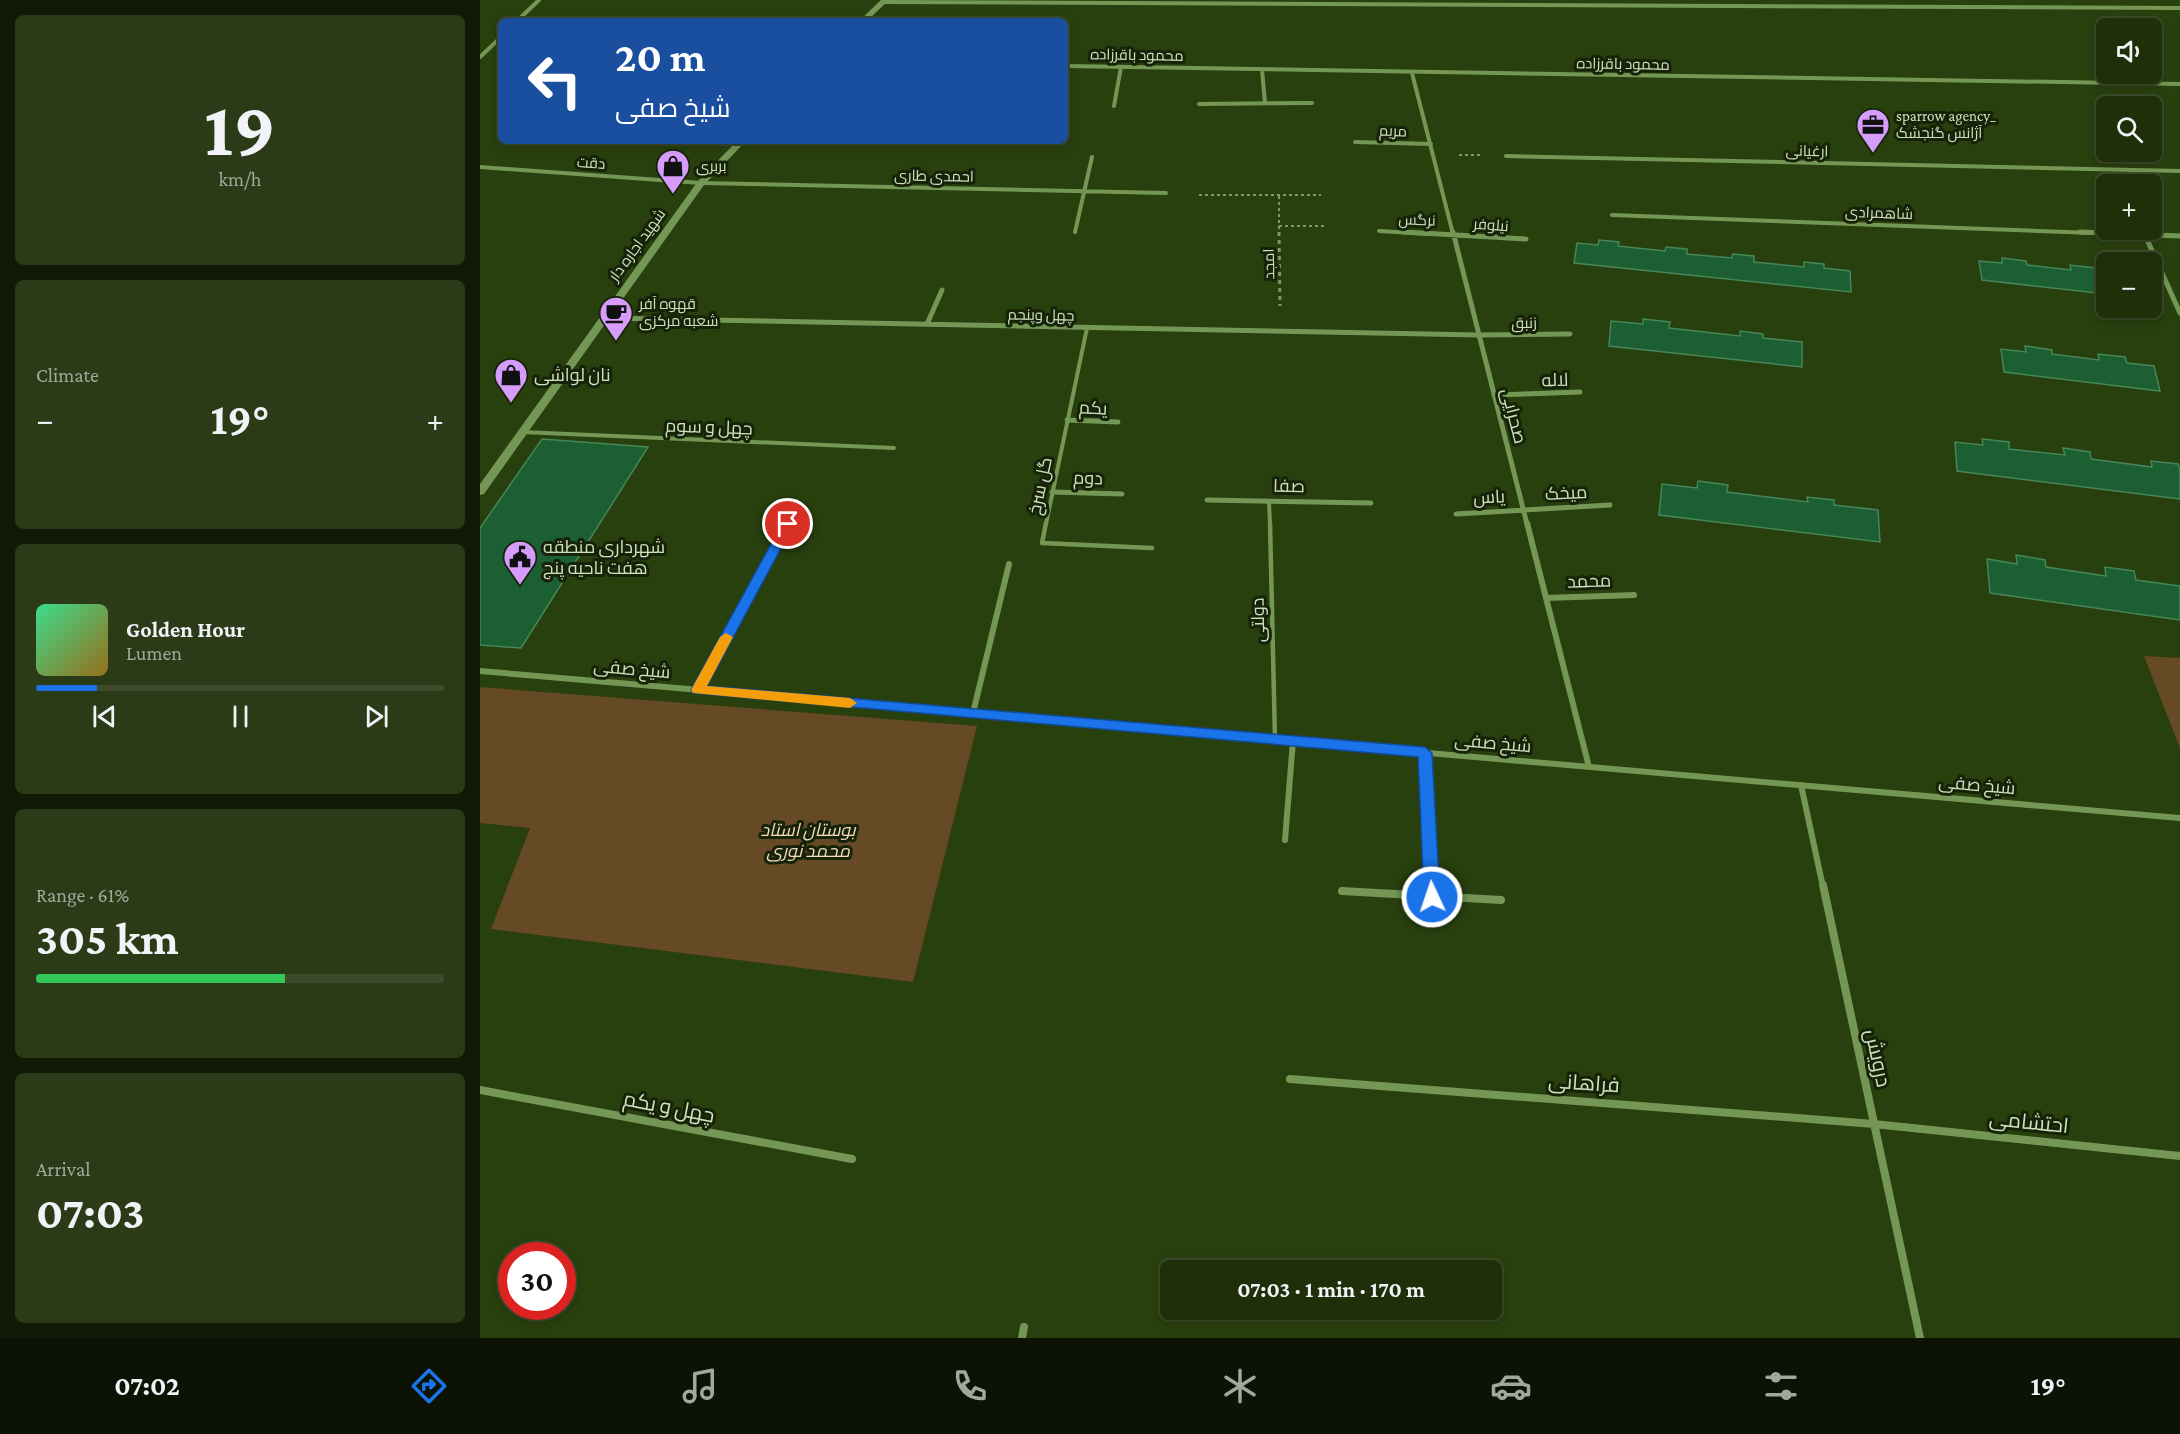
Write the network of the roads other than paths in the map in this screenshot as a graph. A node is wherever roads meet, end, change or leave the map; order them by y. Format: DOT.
graph roads {
  1 [pos="539,0"];
  2 [pos="884,1"];
  3 [pos="2179,9"];
  4 [pos="520,18"];
  5 [pos="866,18"];
  6 [pos="498,40"];
  7 [pos="480,57"];
  8 [pos="1068,66"];
  9 [pos="1121,67"];
  10 [pos="1262,70"];
  11 [pos="1413,73"];
  12 [pos="2180,84"];
  13 [pos="1265,103"];
  14 [pos="1312,103"];
  15 [pos="1199,104"];
  16 [pos="1114,106"];
  17 [pos="1355,142"];
  18 [pos="739,144"];
  19 [pos="1431,144"];
  20 [pos="1506,156"];
  21 [pos="1092,157"];
  22 [pos="480,167"];
  23 [pos="2180,171"];
  24 [pos="701,183"];
  25 [pos="1085,191"];
  26 [pos="1166,193"];
  27 [pos="1612,215"];
  28 [pos="1379,231"];
  29 [pos="1075,232"];
  30 [pos="2096,233"];
  31 [pos="1454,234"];
  32 [pos="2162,235"];
  33 [pos="2180,236"];
  34 [pos="1526,239"];
  35 [pos="2147,240"];
  36 [pos="942,290"];
  37 [pos="2180,313"];
  38 [pos="602,318"];
  39 [pos="927,324"];
  40 [pos="1087,328"];
  41 [pos="1570,334"];
  42 [pos="1479,335"];
  43 [pos="1580,392"];
  44 [pos="1494,395"];
  45 [pos="1067,420"];
  46 [pos="1118,422"];
  47 [pos="522,432"];
  48 [pos="894,448"];
  49 [pos="480,492"];
  50 [pos="1052,492"];
  51 [pos="1122,494"];
  52 [pos="1207,500"];
  53 [pos="1269,501"];
  54 [pos="1371,503"];
  55 [pos="799,504"];
  56 [pos="1610,505"];
  57 [pos="1524,510"];
  58 [pos="1456,514"];
  59 [pos="1152,548"];
  60 [pos="1009,564"];
  61 [pos="1634,595"];
  62 [pos="1546,598"];
  63 [pos="480,671"];
  64 [pos="698,690"];
  65 [pos="973,713"];
  66 [pos="1275,740"];
  67 [pos="1293,741"];
  68 [pos="1425,753"];
  69 [pos="1588,767"];
  70 [pos="1801,785"];
  71 [pos="2180,818"];
  72 [pos="1284,840"];
  73 [pos="1342,891"];
  74 [pos="1432,897"];
  75 [pos="1501,900"];
  76 [pos="1290,1079"];
  77 [pos="480,1090"];
  78 [pos="1874,1124"];
  79 [pos="2180,1156"];
  80 [pos="852,1159"];
  81 [pos="1024,1327"];
  82 [pos="1022,1338"];
  83 [pos="1920,1338"];
  1 -- 4 [label="street"];
  2 -- 3 [label="street"];
  2 -- 5 [label="main road"];
  6 -- 7 [label="street"];
  8 -- 9 [label="street, محمود باقرزاده"];
  9 -- 10 [label="street, محمود باقرزاده"];
  9 -- 16 [label="street"];
  10 -- 11 [label="street, محمود باقرزاده"];
  10 -- 13 [label="street"];
  11 -- 12 [label="street, محمود باقرزاده"];
  11 -- 19 [label="street, صحرایی"];
  13 -- 14 [label="street"];
  13 -- 15 [label="street"];
  17 -- 19 [label="street, مریم"];
  18 -- 24 [label="main road, شهید اجاره دار"];
  19 -- 31 [label="street, صحرایی"];
  20 -- 23 [label="street, ارغیانی"];
  21 -- 25 [label="street"];
  22 -- 24 [label="street, دقت"];
  24 -- 25 [label="street, احمدی طاری"];
  24 -- 38 [label="main road, شهید اجاره دار"];
  25 -- 26 [label="street, احمدی طاری"];
  25 -- 29 [label="street"];
  27 -- 30 [label="street, شاهمرادی"];
  28 -- 31 [label="street, نرگس"];
  31 -- 34 [label="street, نیلوفر"];
  31 -- 42 [label="street, صحرایی"];
  32 -- 33 [label="street, شاهمرادی"];
  35 -- 37 [label="street"];
  36 -- 39 [label="street"];
  38 -- 39 [label="street, چهل وپنجم"];
  38 -- 47 [label="main road, شهید اجاره دار"];
  39 -- 40 [label="street, چهل وپنجم"];
  40 -- 42 [label="street, چهل وپنجم"];
  40 -- 45 [label="lane, گل سرخ"];
  41 -- 42 [label="street, زنبق"];
  42 -- 44 [label="street, صحرایی"];
  43 -- 44 [label="street, لاله"];
  44 -- 57 [label="street, صحرایی"];
  45 -- 46 [label="street, یکم"];
  45 -- 50 [label="lane, گل سرخ"];
  47 -- 48 [label="lane, چهل و سوم"];
  47 -- 49 [label="main road, شهید اجاره دار"];
  50 -- 51 [label="street, دوم"];
  50 -- 59 [label="lane, گل سرخ"];
  52 -- 53 [label="street, صفا"];
  53 -- 54 [label="street, صفا"];
  53 -- 66 [label="lane, دولتی"];
  55 -- 64 [label="lane"];
  56 -- 57 [label="street, میخک"];
  57 -- 58 [label="street, یاس"];
  57 -- 62 [label="street, صحرایی"];
  60 -- 65 [label="street"];
  61 -- 62 [label="street, محمد"];
  62 -- 69 [label="street, صحرایی"];
  63 -- 64 [label="street, شیخ صفی"];
  64 -- 65 [label="street, شیخ صفی"];
  65 -- 66 [label="street, شیخ صفی"];
  66 -- 67 [label="street, شیخ صفی"];
  67 -- 68 [label="street, شیخ صفی"];
  67 -- 72 [label="street"];
  68 -- 69 [label="street, شیخ صفی"];
  68 -- 74 [label="street"];
  69 -- 70 [label="street, شیخ صفی"];
  70 -- 71 [label="street, شیخ صفی"];
  70 -- 78 [label="street, درویش"];
  73 -- 74 [label="street"];
  74 -- 75 [label="street"];
  76 -- 78 [label="street, فراهانی"];
  77 -- 80 [label="street, چهل و یکم"];
  78 -- 79 [label="street, احتشامی"];
  78 -- 83 [label="street, درویش"];
  81 -- 82 [label="street"];
}
